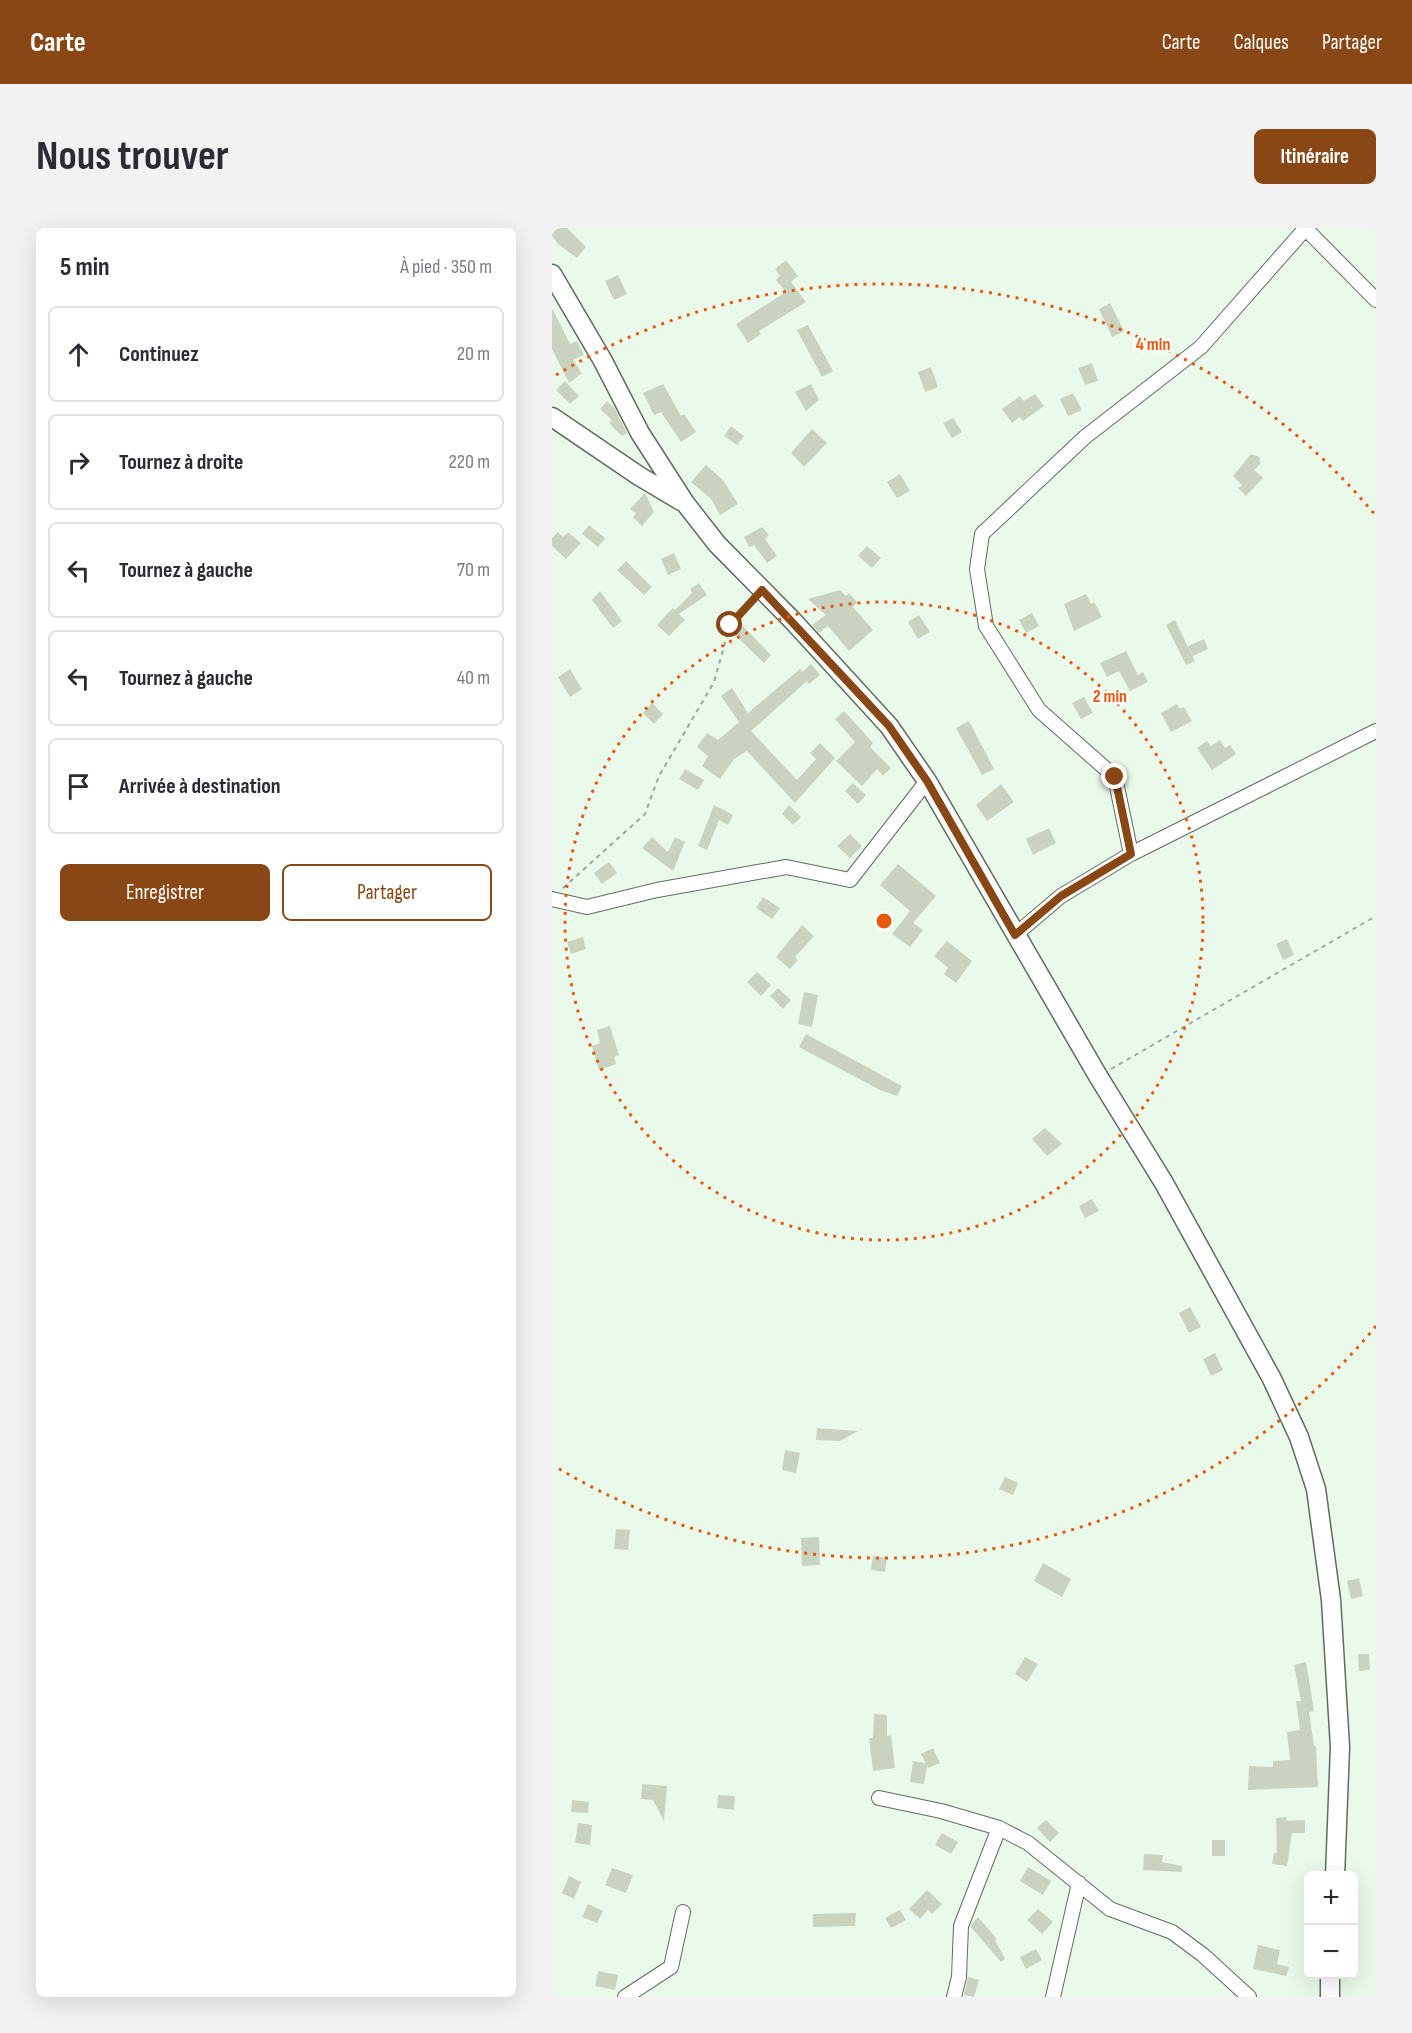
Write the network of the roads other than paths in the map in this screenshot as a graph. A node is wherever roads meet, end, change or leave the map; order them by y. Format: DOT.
graph roads {
  1 [pos="1305,228"];
  2 [pos="552,274"];
  3 [pos="1376,300"];
  4 [pos="552,417"];
  5 [pos="685,503"];
  6 [pos="1376,731"];
  7 [pos="927,781"];
  8 [pos="1131,854"];
  9 [pos="556,895"];
  10 [pos="1015,935"];
  11 [pos="879,1798"];
  12 [pos="999,1828"];
  13 [pos="1335,1871"];
  14 [pos="1079,1883"];
  15 [pos="683,1912"];
  16 [pos="1330,1979"];
  17 [pos="625,1997"];
  18 [pos="954,1997"];
  19 [pos="1053,1997"];
  20 [pos="1249,1997"];
  21 [pos="1330,1997"];
  1 -- 3 [label="street"];
  1 -- 8 [label="street"];
  2 -- 5 [label="street"];
  4 -- 5 [label="street"];
  5 -- 7 [label="street"];
  6 -- 8 [label="street"];
  7 -- 9 [label="street"];
  7 -- 10 [label="street"];
  8 -- 10 [label="street"];
  10 -- 13 [label="street"];
  11 -- 12 [label="street"];
  12 -- 14 [label="street"];
  12 -- 18 [label="street"];
  14 -- 19 [label="street"];
  14 -- 20 [label="street"];
  15 -- 17 [label="street"];
  16 -- 21 [label="street"];
}
